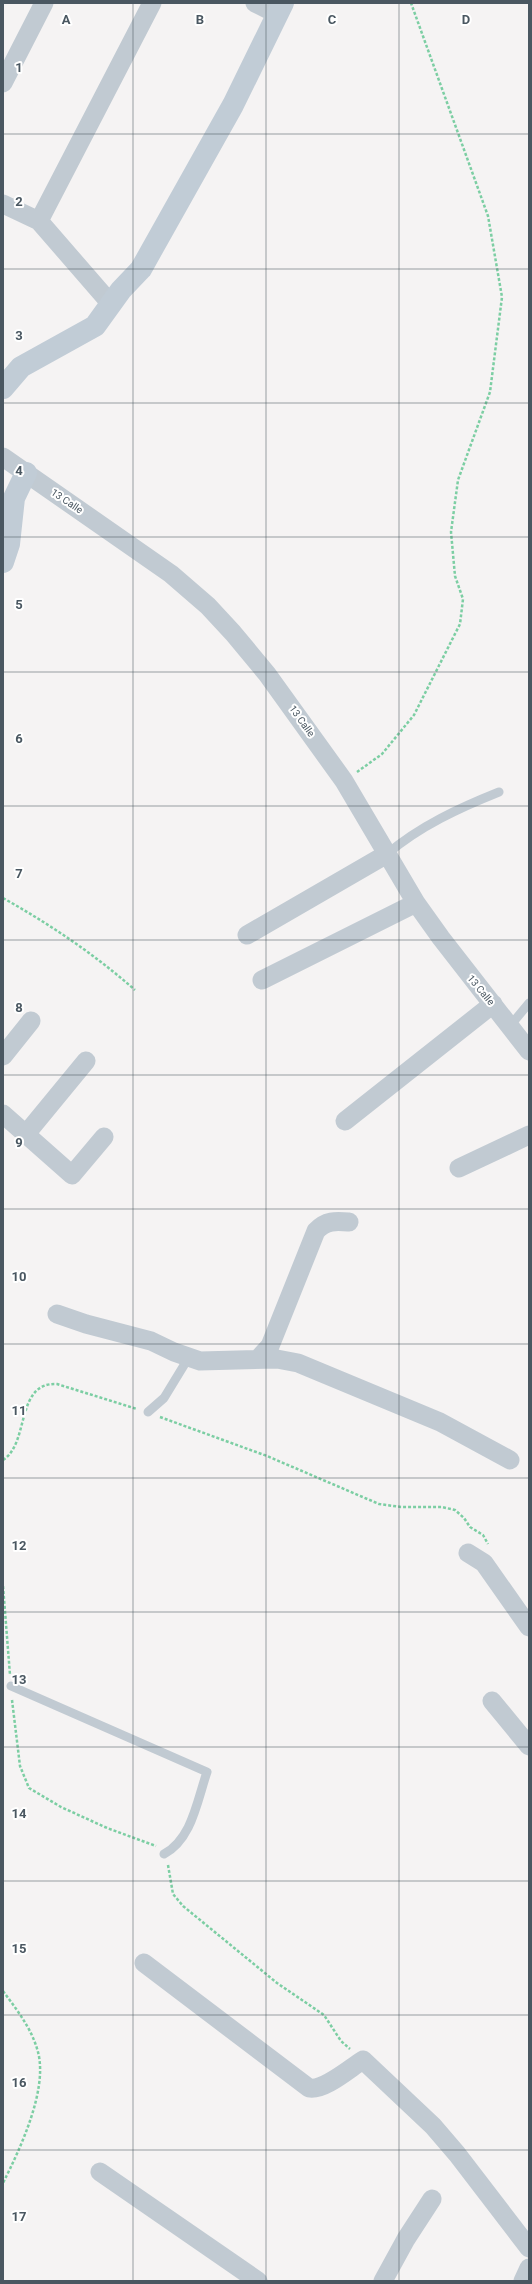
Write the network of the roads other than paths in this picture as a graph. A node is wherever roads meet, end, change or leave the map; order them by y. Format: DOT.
graph roads {
  1 [pos="44,3"];
  2 [pos="152,3"];
  3 [pos="256,3"];
  4 [pos="280,9"];
  5 [pos="3,83"];
  6 [pos="3,204"];
  7 [pos="39,221"];
  8 [pos="111,304"];
  9 [pos="3,388"];
  10 [pos="3,457"];
  11 [pos="26,473"];
  12 [pos="3,562"];
  13 [pos="499,792"];
  14 [pos="387,854"];
  15 [pos="416,903"];
  16 [pos="247,935"];
  17 [pos="262,980"];
  18 [pos="529,1003"];
  19 [pos="493,1004"];
  20 [pos="31,1021"];
  21 [pos="510,1026"];
  22 [pos="529,1051"];
  23 [pos="3,1056"];
  24 [pos="86,1060"];
  25 [pos="3,1114"];
  26 [pos="345,1121"];
  27 [pos="26,1134"];
  28 [pos="529,1135"];
  29 [pos="104,1137"];
  30 [pos="459,1168"];
  31 [pos="349,1222"];
  32 [pos="57,1314"];
  33 [pos="190,1357"];
  34 [pos="258,1360"];
  35 [pos="148,1412"];
  36 [pos="510,1460"];
  37 [pos="468,1553"];
  38 [pos="529,1627"];
  39 [pos="11,1686"];
  40 [pos="492,1701"];
  41 [pos="529,1746"];
  42 [pos="164,1854"];
  43 [pos="144,1963"];
  44 [pos="100,2172"];
  45 [pos="432,2199"];
  46 [pos="529,2248"];
  47 [pos="529,2268"];
  48 [pos="258,2281"];
  49 [pos="383,2281"];
  50 [pos="523,2281"];
  1 -- 5 [label="street"];
  2 -- 7 [label="street"];
  3 -- 4 [label="street"];
  4 -- 8 [label="street"];
  6 -- 7 [label="street"];
  7 -- 8 [label="street"];
  8 -- 9 [label="street"];
  10 -- 11 [label="street, 13 Calle"];
  11 -- 12 [label="street"];
  11 -- 14 [label="street, 13 Calle"];
  13 -- 14 [label="lane"];
  14 -- 15 [label="street, 13 Calle"];
  14 -- 16 [label="street"];
  15 -- 17 [label="street"];
  15 -- 19 [label="street, 13 Calle"];
  18 -- 21 [label="lane"];
  19 -- 21 [label="street, 13 Calle"];
  19 -- 26 [label="street"];
  20 -- 23 [label="street"];
  21 -- 22 [label="street, 13 Calle"];
  24 -- 27 [label="street"];
  25 -- 27 [label="street"];
  27 -- 29 [label="street"];
  28 -- 30 [label="street"];
  31 -- 34 [label="street"];
  32 -- 33 [label="street"];
  33 -- 34 [label="street"];
  33 -- 35 [label="lane"];
  34 -- 36 [label="street"];
  37 -- 38 [label="street"];
  39 -- 42 [label="lane"];
  40 -- 41 [label="street"];
  43 -- 46 [label="street"];
  44 -- 48 [label="street"];
  45 -- 49 [label="street"];
  47 -- 50 [label="street"];
}
